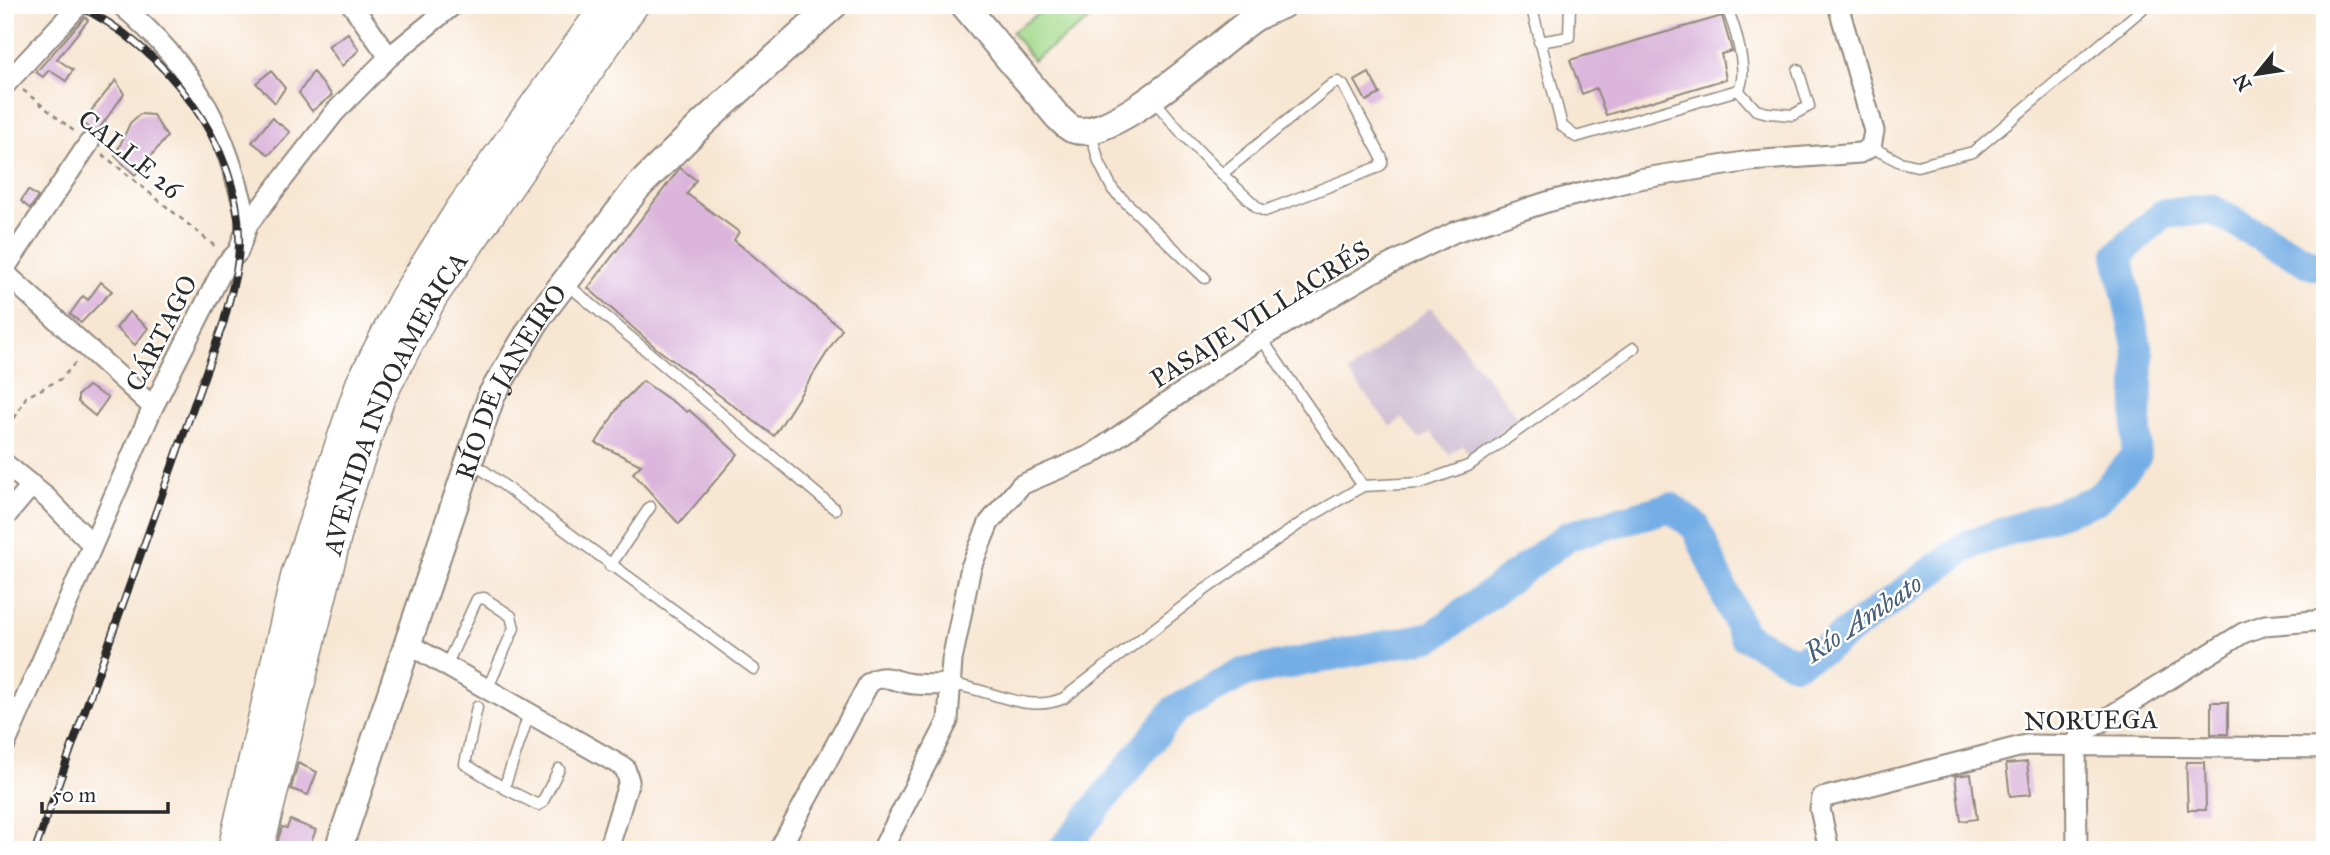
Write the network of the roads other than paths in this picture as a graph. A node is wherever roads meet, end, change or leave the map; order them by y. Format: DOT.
graph roads {
  1 [pos="79,5"];
  2 [pos="121,5"];
  3 [pos="352,5"];
  4 [pos="453,5"];
  5 [pos="607,5"];
  6 [pos="633,5"];
  7 [pos="834,5"];
  8 [pos="964,5"];
  9 [pos="1282,5"];
  10 [pos="1531,5"];
  11 [pos="1570,5"];
  12 [pos="1725,5"];
  13 [pos="1838,5"];
  14 [pos="2147,5"];
  15 [pos="1539,42"];
  16 [pos="389,57"];
  17 [pos="1798,70"];
  18 [pos="8,82"];
  19 [pos="1738,90"];
  20 [pos="1154,98"];
  21 [pos="1090,130"];
  22 [pos="89,143"];
  23 [pos="1871,147"];
  24 [pos="1222,174"];
  25 [pos="248,224"];
  26 [pos="5,270"];
  27 [pos="1205,278"];
  28 [pos="564,282"];
  29 [pos="1261,338"];
  30 [pos="1634,348"];
  31 [pos="153,407"];
  32 [pos="469,461"];
  33 [pos="5,464"];
  34 [pos="32,485"];
  35 [pos="1363,486"];
  36 [pos="650,507"];
  37 [pos="835,509"];
  38 [pos="5,517"];
  39 [pos="91,543"];
  40 [pos="610,566"];
  41 [pos="2325,620"];
  42 [pos="410,645"];
  43 [pos="446,666"];
  44 [pos="754,669"];
  45 [pos="950,684"];
  46 [pos="487,690"];
  47 [pos="477,707"];
  48 [pos="529,714"];
  49 [pos="2076,743"];
  50 [pos="5,745"];
  51 [pos="2325,748"];
  52 [pos="559,769"];
  53 [pos="504,788"];
  54 [pos="233,850"];
  55 [pos="258,850"];
  56 [pos="338,850"];
  57 [pos="608,850"];
  58 [pos="779,850"];
  59 [pos="882,850"];
  60 [pos="1829,850"];
  61 [pos="2077,850"];
  1 -- 18 [label="street"];
  2 -- 25 [label="street"];
  3 -- 16 [label="street"];
  4 -- 16 [label="street, CÁRTAGO"];
  5 -- 54 [label="main road, AVENIDA INDOAMERICA"];
  6 -- 55 [label="main road, AVENIDA INDOAMERICA"];
  7 -- 28 [label="street, RÍO DE JANEIRO"];
  8 -- 21 [label="street"];
  9 -- 20 [label="street"];
  10 -- 15 [label="lane"];
  11 -- 15 [label="lane"];
  12 -- 19 [label="lane"];
  13 -- 23 [label="street"];
  14 -- 23 [label="lane"];
  15 -- 19 [label="lane"];
  16 -- 25 [label="street, CÁRTAGO"];
  17 -- 19 [label="lane"];
  20 -- 21 [label="street"];
  20 -- 24 [label="lane"];
  21 -- 27 [label="lane"];
  22 -- 26 [label="street"];
  23 -- 29 [label="street, PASAJE VILLACRÉS"];
  24 -- 24 [label="lane"];
  25 -- 31 [label="street, CÁRTAGO"];
  26 -- 31 [label="street"];
  28 -- 32 [label="street, RÍO DE JANEIRO"];
  28 -- 37 [label="lane"];
  29 -- 35 [label="lane"];
  29 -- 45 [label="street, PASAJE VILLACRÉS"];
  30 -- 35 [label="lane"];
  31 -- 39 [label="street, CÁRTAGO"];
  32 -- 40 [label="lane"];
  32 -- 42 [label="street, RÍO DE JANEIRO"];
  33 -- 34 [label="street"];
  34 -- 38 [label="street"];
  34 -- 39 [label="street"];
  35 -- 45 [label="lane"];
  36 -- 40 [label="lane"];
  39 -- 50 [label="street, CÁRTAGO"];
  40 -- 44 [label="lane"];
  41 -- 49 [label="street"];
  42 -- 43 [label="street"];
  42 -- 56 [label="street, RÍO DE JANEIRO"];
  43 -- 46 [label="street"];
  43 -- 46 [label="lane"];
  45 -- 58 [label="street"];
  45 -- 59 [label="street, PASAJE VILLACRÉS"];
  46 -- 48 [label="street"];
  47 -- 53 [label="lane"];
  48 -- 53 [label="lane"];
  48 -- 57 [label="street"];
  49 -- 51 [label="street, NORUEGA"];
  49 -- 60 [label="street, NORUEGA"];
  49 -- 61 [label="street"];
  52 -- 53 [label="lane"];
}
